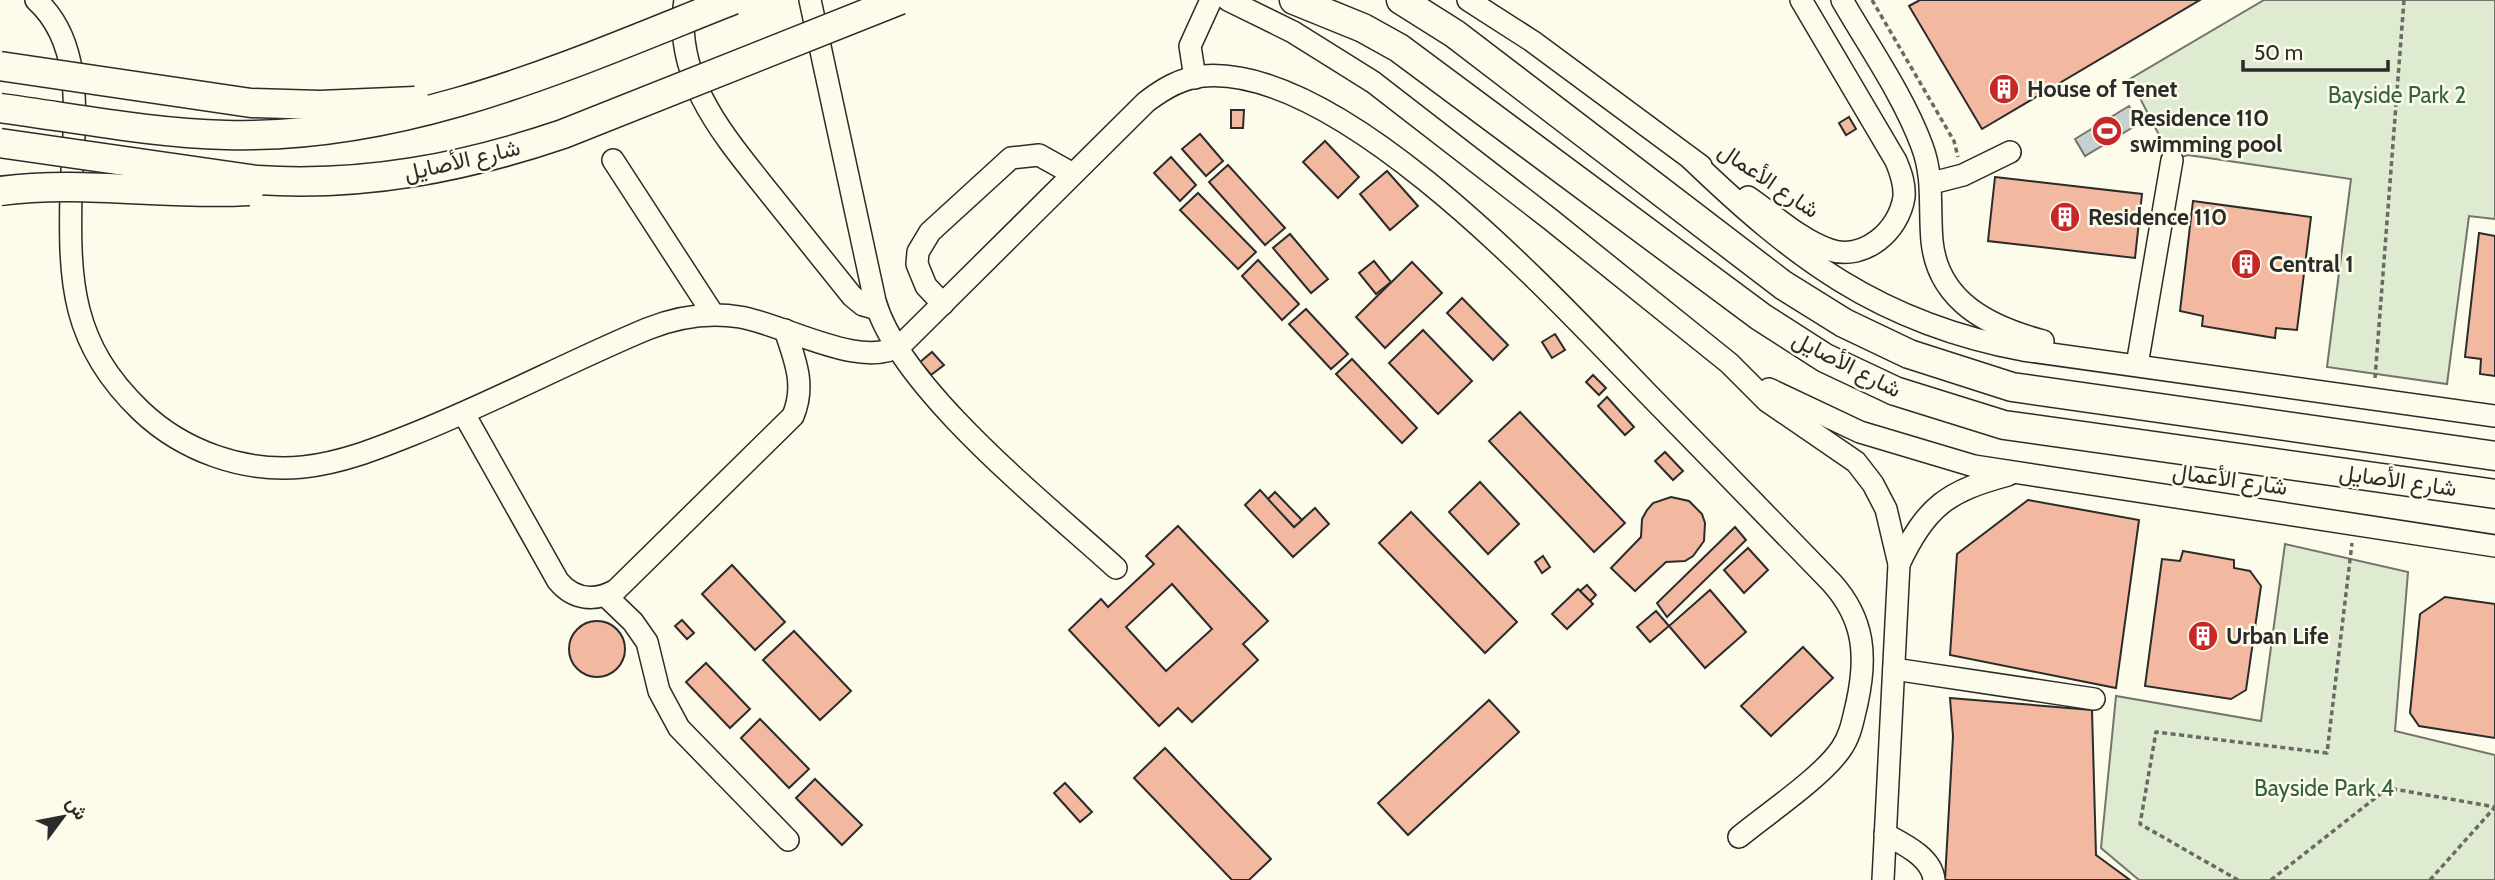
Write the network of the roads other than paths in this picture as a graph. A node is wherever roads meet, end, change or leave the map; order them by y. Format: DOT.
graph roads {
  1 [pos="36,0"];
  2 [pos="685,0"];
  3 [pos="733,0"];
  4 [pos="810,0"];
  5 [pos="900,0"];
  6 [pos="1211,0"];
  7 [pos="1228,0"];
  8 [pos="1294,0"];
  9 [pos="1401,0"];
  10 [pos="1468,0"];
  11 [pos="1801,0"];
  12 [pos="1842,0"];
  13 [pos="0,66"];
  14 [pos="1195,78"];
  15 [pos="477,98"];
  16 [pos="0,108"];
  17 [pos="0,142"];
  18 [pos="2010,152"];
  19 [pos="1691,159"];
  20 [pos="613,160"];
  21 [pos="2172,160"];
  22 [pos="1073,174"];
  23 [pos="298,183"];
  24 [pos="1932,183"];
  25 [pos="0,191"];
  26 [pos="943,304"];
  27 [pos="877,309"];
  28 [pos="713,314"];
  29 [pos="785,330"];
  30 [pos="895,349"];
  31 [pos="2098,360"];
  32 [pos="1729,363"];
  33 [pos="2137,365"];
  34 [pos="464,414"];
  35 [pos="2495,416"];
  36 [pos="2495,456"];
  37 [pos="2013,474"];
  38 [pos="2495,494"];
  39 [pos="2495,546"];
  40 [pos="1899,564"];
  41 [pos="1116,568"];
  42 [pos="606,596"];
  43 [pos="1894,669"];
  44 [pos="2094,699"];
  45 [pos="1885,834"];
  46 [pos="1739,836"];
  47 [pos="788,840"];
  48 [pos="1884,880"];
  49 [pos="1934,880"];
  1 -- 34 [label="street"];
  2 -- 27 [label="street"];
  3 -- 15 [label="main road, bridge"];
  4 -- 27 [label="street"];
  5 -- 23 [label="main road, شارع الأصايل, bridge"];
  6 -- 14 [label="street"];
  7 -- 32 [label="street"];
  8 -- 38 [label="main road, شارع الأصايل"];
  9 -- 36 [label="main road, شارع الأصايل"];
  10 -- 19 [label="street"];
  11 -- 19 [label="street, شارع الأعمال"];
  12 -- 24 [label="street, شارع الأعمال"];
  13 -- 15 [label="main road, bridge"];
  14 -- 22 [label="street"];
  14 -- 46 [label="street"];
  15 -- 16 [label="main road, bridge"];
  17 -- 23 [label="main road, شارع الأصايل, bridge"];
  18 -- 24 [label="street"];
  19 -- 31 [label="street, شارع الأعمال"];
  20 -- 28 [label="street"];
  21 -- 33 [label="street"];
  22 -- 26 [label="street"];
  22 -- 26 [label="street"];
  23 -- 25 [label="main road, bridge"];
  24 -- 31 [label="street, شارع الأعمال"];
  26 -- 30 [label="street"];
  27 -- 30 [label="street"];
  28 -- 29 [label="street"];
  28 -- 34 [label="street"];
  29 -- 30 [label="street"];
  29 -- 42 [label="street"];
  30 -- 41 [label="street"];
  31 -- 33 [label="street, شارع الأعمال"];
  32 -- 37 [label="street, شارع الأعمال"];
  32 -- 40 [label="street"];
  33 -- 35 [label="street, شارع الأعمال"];
  34 -- 42 [label="street"];
  37 -- 39 [label="street, شارع الأعمال"];
  37 -- 40 [label="street"];
  40 -- 43 [label="street"];
  42 -- 47 [label="street"];
  43 -- 44 [label="street"];
  43 -- 45 [label="street"];
  45 -- 48 [label="street"];
  45 -- 49 [label="street"];
}
